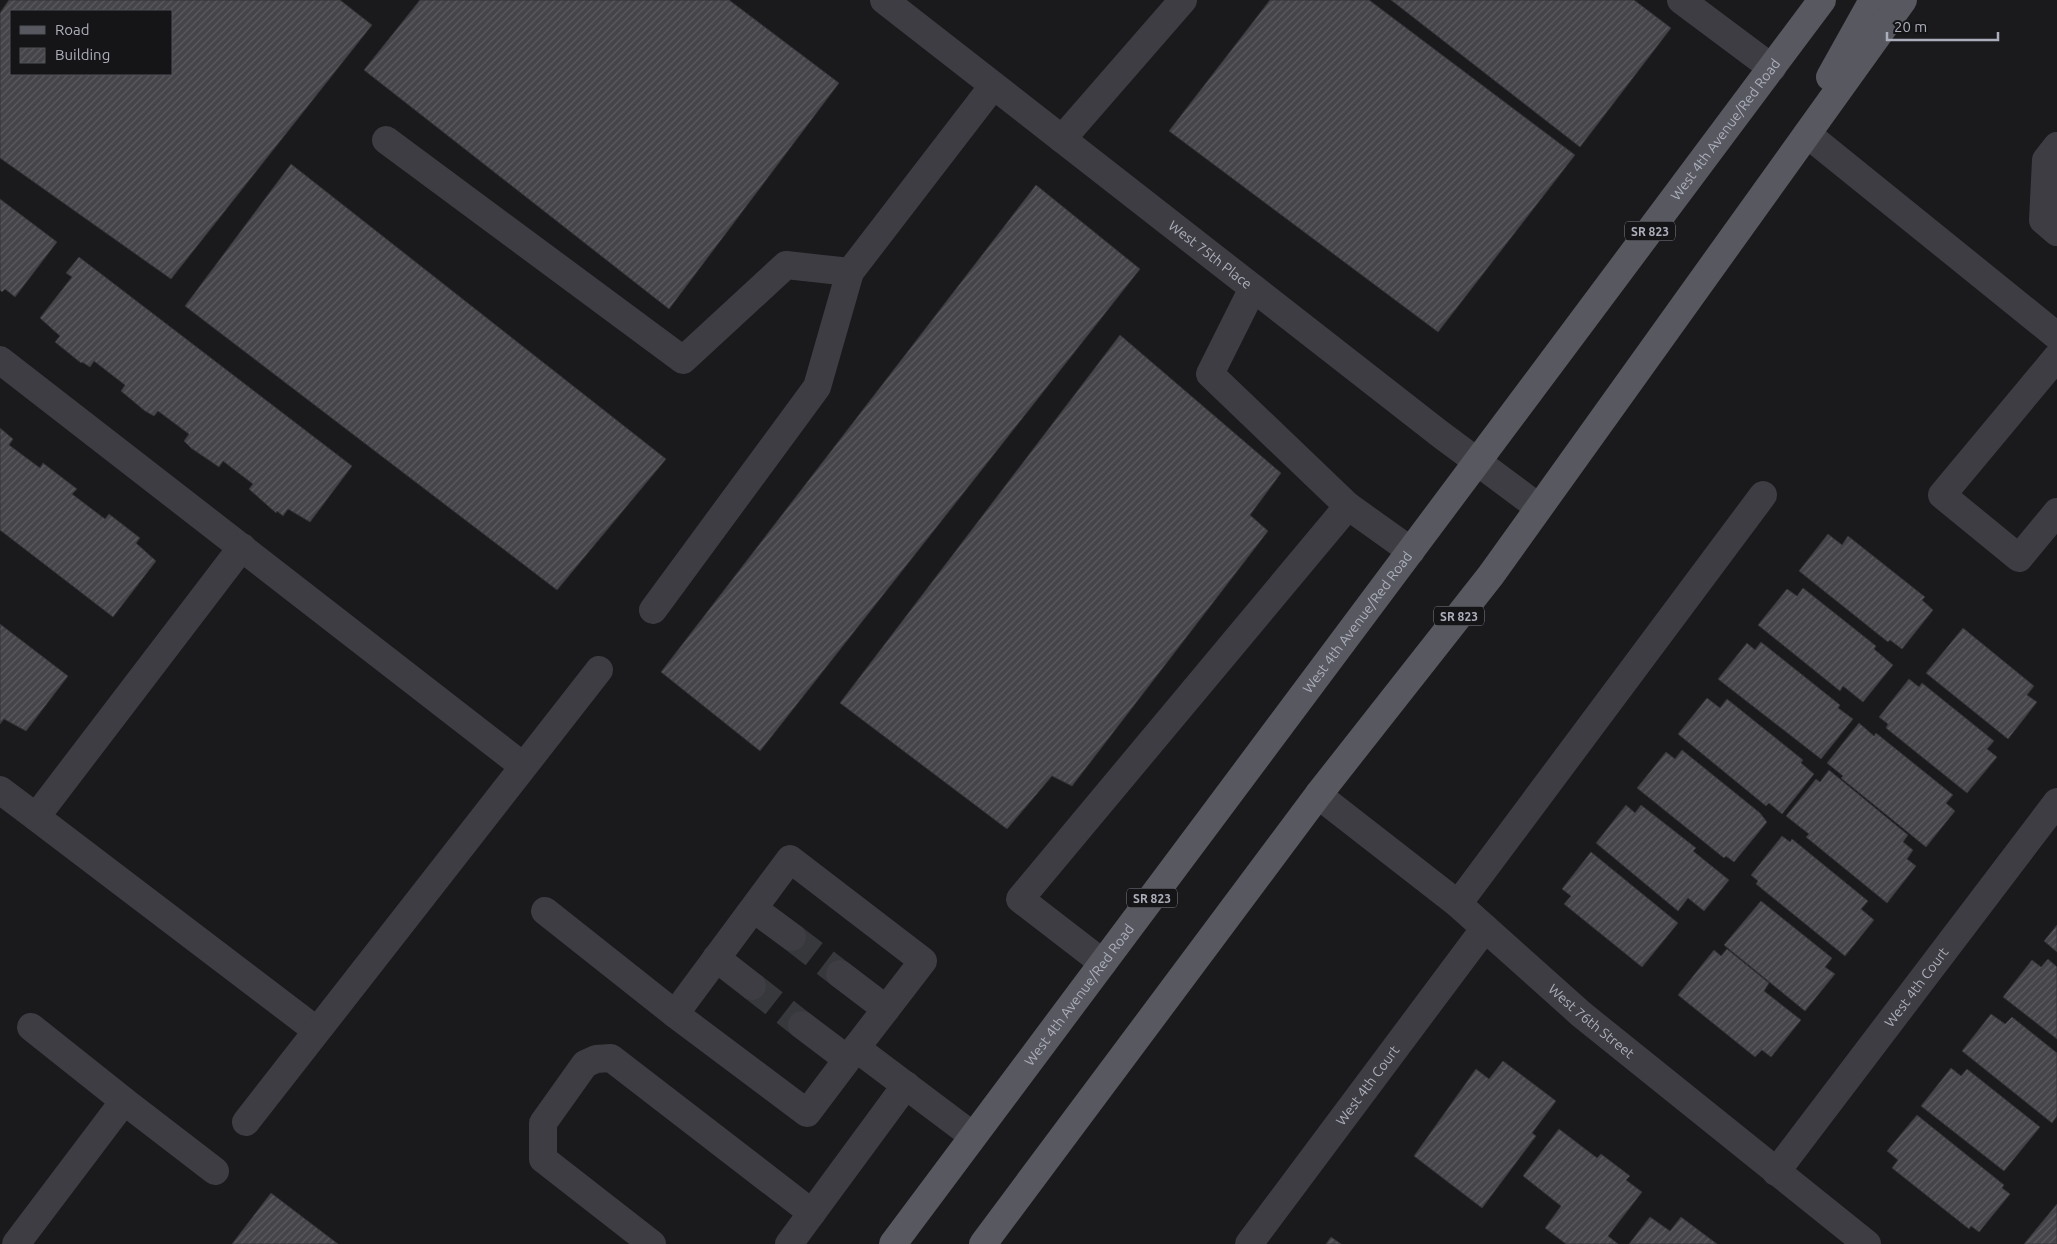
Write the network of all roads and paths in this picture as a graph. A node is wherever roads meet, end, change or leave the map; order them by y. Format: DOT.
graph roads {
  1 [pos="884,0"];
  2 [pos="1184,0"];
  3 [pos="1681,0"];
  4 [pos="1822,0"];
  5 [pos="1873,0"];
  6 [pos="1903,0"];
  7 [pos="1772,68"];
  8 [pos="993,86"];
  9 [pos="1807,134"];
  10 [pos="1062,139"];
  11 [pos="386,140"];
  12 [pos="2057,146"];
  13 [pos="2057,232"];
  14 [pos="850,272"];
  15 [pos="1253,288"];
  16 [pos="2057,336"];
  17 [pos="2057,357"];
  18 [pos="0,360"];
  19 [pos="1478,462"];
  20 [pos="1762,495"];
  21 [pos="1348,506"];
  22 [pos="1538,508"];
  23 [pos="2057,512"];
  24 [pos="242,547"];
  25 [pos="1411,552"];
  26 [pos="653,610"];
  27 [pos="599,670"];
  28 [pos="524,766"];
  29 [pos="0,790"];
  30 [pos="1318,795"];
  31 [pos="2057,802"];
  32 [pos="36,817"];
  33 [pos="1458,904"];
  34 [pos="754,909"];
  35 [pos="545,911"];
  36 [pos="1485,928"];
  37 [pos="792,937"];
  38 [pos="716,958"];
  39 [pos="1103,963"];
  40 [pos="840,974"];
  41 [pos="752,986"];
  42 [pos="886,1009"];
  43 [pos="675,1014"];
  44 [pos="802,1025"];
  45 [pos="31,1027"];
  46 [pos="316,1030"];
  47 [pos="851,1054"];
  48 [pos="906,1085"];
  49 [pos="124,1100"];
  50 [pos="246,1122"];
  51 [pos="973,1136"];
  52 [pos="215,1171"];
  53 [pos="1776,1172"];
  54 [pos="812,1213"];
  55 [pos="16,1244"];
  56 [pos="652,1244"];
  57 [pos="789,1244"];
  58 [pos="893,1244"];
  59 [pos="983,1244"];
  60 [pos="1249,1244"];
  61 [pos="1867,1244"];
  1 -- 8 [label="street, West 75th Place"];
  2 -- 10 [label="street"];
  3 -- 7 [label="street"];
  4 -- 7 [label="main road, West 4th Avenue/Red Road / SR 823"];
  5 -- 9 [label="main road"];
  6 -- 9 [label="main road, SR 823"];
  7 -- 19 [label="main road, West 4th Avenue/Red Road / SR 823"];
  8 -- 10 [label="street, West 75th Place"];
  8 -- 14 [label="street"];
  9 -- 16 [label="street"];
  9 -- 22 [label="main road, SR 823"];
  10 -- 15 [label="street, West 75th Place"];
  11 -- 14 [label="street"];
  12 -- 13 [label="street"];
  14 -- 26 [label="street"];
  15 -- 19 [label="street, West 75th Place"];
  15 -- 21 [label="street"];
  17 -- 23 [label="street"];
  18 -- 24 [label="street"];
  19 -- 22 [label="street, West 75th Place"];
  19 -- 25 [label="main road, West 4th Avenue/Red Road / SR 823"];
  20 -- 33 [label="street"];
  21 -- 25 [label="street"];
  21 -- 39 [label="street"];
  22 -- 30 [label="main road, SR 823"];
  24 -- 28 [label="street"];
  24 -- 32 [label="street"];
  25 -- 39 [label="main road, West 4th Avenue/Red Road / SR 823"];
  27 -- 28 [label="street"];
  28 -- 46 [label="street"];
  29 -- 32 [label="street"];
  30 -- 33 [label="street, West 76th Street"];
  30 -- 59 [label="main road, SR 823"];
  31 -- 53 [label="street, West 4th Court"];
  32 -- 46 [label="street"];
  33 -- 36 [label="street, West 76th Street"];
  34 -- 37 [label="street"];
  34 -- 38 [label="street"];
  34 -- 42 [label="street"];
  35 -- 43 [label="street"];
  36 -- 53 [label="street, West 76th Street"];
  36 -- 60 [label="street, West 4th Court"];
  38 -- 41 [label="street"];
  38 -- 43 [label="street"];
  39 -- 51 [label="main road, West 4th Avenue/Red Road / SR 823"];
  40 -- 42 [label="street"];
  42 -- 47 [label="street"];
  43 -- 47 [label="street"];
  44 -- 47 [label="street"];
  45 -- 49 [label="street"];
  46 -- 50 [label="street"];
  47 -- 48 [label="street"];
  48 -- 51 [label="street"];
  48 -- 54 [label="street"];
  49 -- 52 [label="street"];
  49 -- 55 [label="street"];
  51 -- 58 [label="main road, West 4th Avenue/Red Road / SR 823"];
  53 -- 61 [label="street, West 76th Street"];
  54 -- 56 [label="street"];
  54 -- 57 [label="street"];
}
